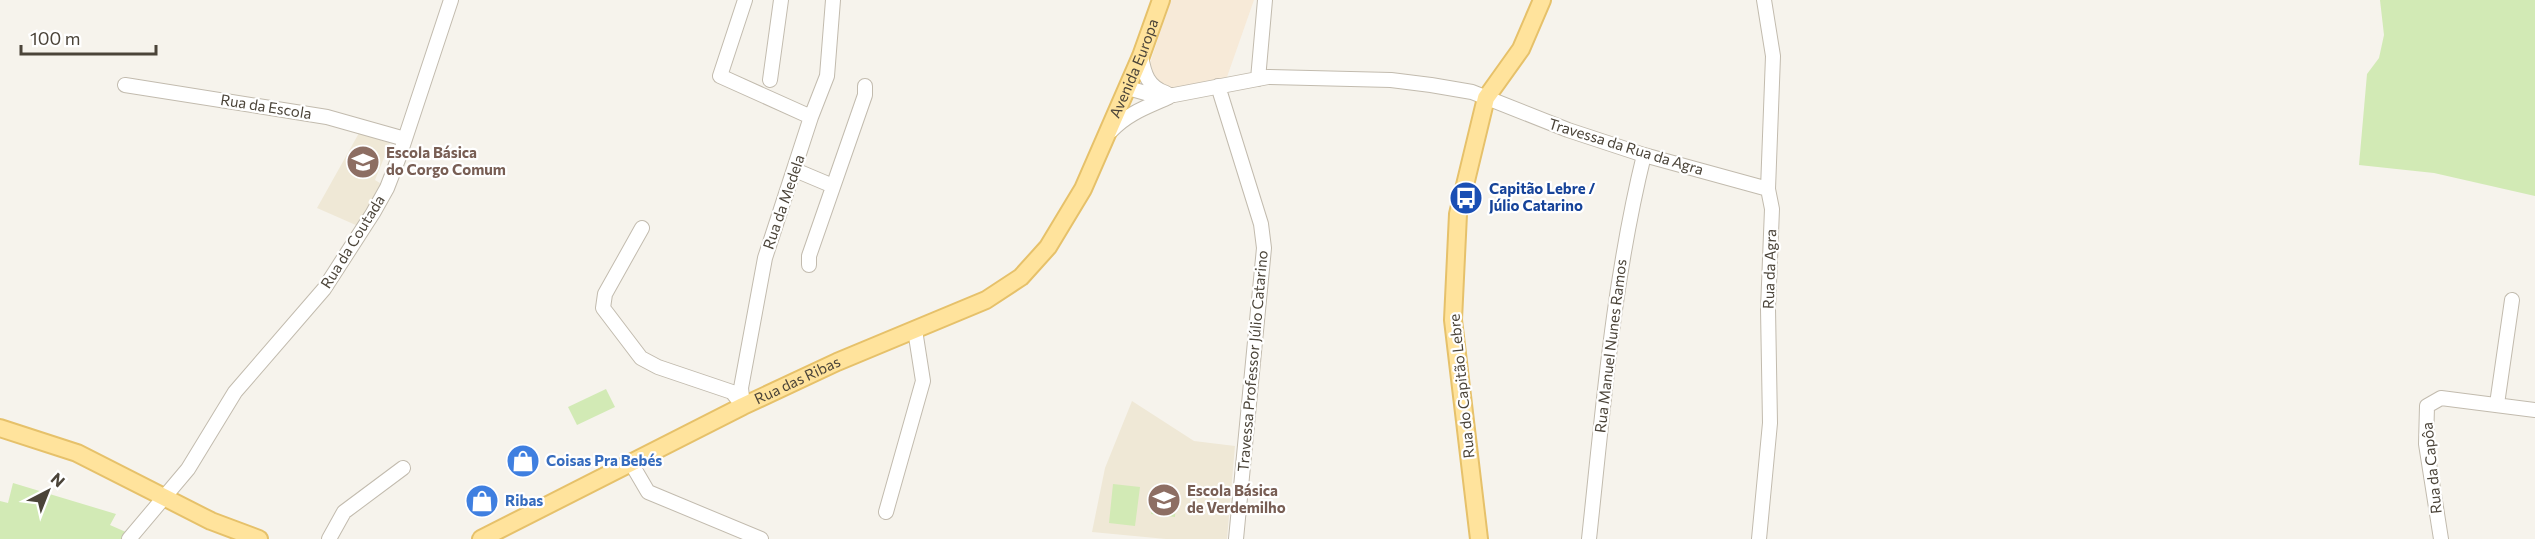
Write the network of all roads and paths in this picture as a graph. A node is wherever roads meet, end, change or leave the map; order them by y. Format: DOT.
graph roads {
  1 [pos="451,0"];
  2 [pos="745,0"];
  3 [pos="781,0"];
  4 [pos="833,0"];
  5 [pos="1161,0"];
  6 [pos="1265,0"];
  7 [pos="1542,0"];
  8 [pos="1764,0"];
  9 [pos="1141,56"];
  10 [pos="1258,79"];
  11 [pos="770,80"];
  12 [pos="125,85"];
  13 [pos="865,86"];
  14 [pos="1218,86"];
  15 [pos="1128,88"];
  16 [pos="1173,96"];
  17 [pos="1486,98"];
  18 [pos="1148,105"];
  19 [pos="811,117"];
  20 [pos="1105,137"];
  21 [pos="405,139"];
  22 [pos="1644,155"];
  23 [pos="795,170"];
  24 [pos="833,186"];
  25 [pos="1083,189"];
  26 [pos="1768,189"];
  27 [pos="642,228"];
  28 [pos="809,266"];
  29 [pos="2512,300"];
  30 [pos="915,330"];
  31 [pos="2497,404"];
  32 [pos="742,406"];
  33 [pos="2535,410"];
  34 [pos="0,428"];
  35 [pos="631,463"];
  36 [pos="403,468"];
  37 [pos="166,498"];
  38 [pos="886,512"];
  39 [pos="1236,537"];
  40 [pos="129,539"];
  41 [pos="259,539"];
  42 [pos="329,539"];
  43 [pos="481,539"];
  44 [pos="761,539"];
  45 [pos="1479,539"];
  46 [pos="1589,539"];
  47 [pos="1759,539"];
  48 [pos="2441,539"];
  1 -- 21 [label="street, Rua da Coutada"];
  2 -- 19 [label="street"];
  3 -- 11 [label="street"];
  4 -- 19 [label="street, Rua da Medela"];
  5 -- 9 [label="main road, Avenida Europa"];
  6 -- 10 [label="street"];
  7 -- 17 [label="main road, Rua do Capitão Lebre"];
  8 -- 26 [label="street, Rua da Agra"];
  9 -- 15 [label="main road, Avenida Europa"];
  9 -- 16 [label="street"];
  10 -- 14 [label="street, Travessa da Rua da Agra"];
  10 -- 17 [label="street, Travessa da Rua da Agra"];
  12 -- 21 [label="street, Rua da Escola"];
  13 -- 24 [label="street"];
  14 -- 16 [label="street, Travessa da Rua da Agra"];
  14 -- 39 [label="street, Travessa Professor Júlio Catarino"];
  15 -- 16 [label="street"];
  15 -- 18 [label="street"];
  15 -- 20 [label="main road, Avenida Europa"];
  16 -- 18 [label="street"];
  17 -- 22 [label="street, Travessa da Rua da Agra"];
  17 -- 45 [label="main road, Rua do Capitão Lebre"];
  18 -- 20 [label="street"];
  19 -- 23 [label="street, Rua da Medela"];
  20 -- 25 [label="main road, Avenida Europa"];
  21 -- 37 [label="street, Rua da Coutada"];
  22 -- 26 [label="street, Travessa da Rua da Agra"];
  22 -- 46 [label="street, Rua Manuel Nunes Ramos"];
  23 -- 24 [label="street"];
  23 -- 32 [label="street, Rua da Medela"];
  24 -- 28 [label="street"];
  25 -- 30 [label="main road, Rua das Ribas"];
  26 -- 47 [label="street, Rua da Agra"];
  27 -- 32 [label="street"];
  29 -- 31 [label="street"];
  30 -- 32 [label="main road, Rua das Ribas"];
  30 -- 38 [label="street"];
  31 -- 33 [label="street"];
  31 -- 48 [label="street, Rua da Capôa"];
  32 -- 35 [label="main road, Rua das Ribas"];
  34 -- 37 [label="main road"];
  35 -- 43 [label="main road, Rua das Ribas"];
  35 -- 44 [label="street"];
  36 -- 42 [label="street"];
  37 -- 40 [label="street, Rua da Coutada"];
  37 -- 41 [label="main road"];
}
